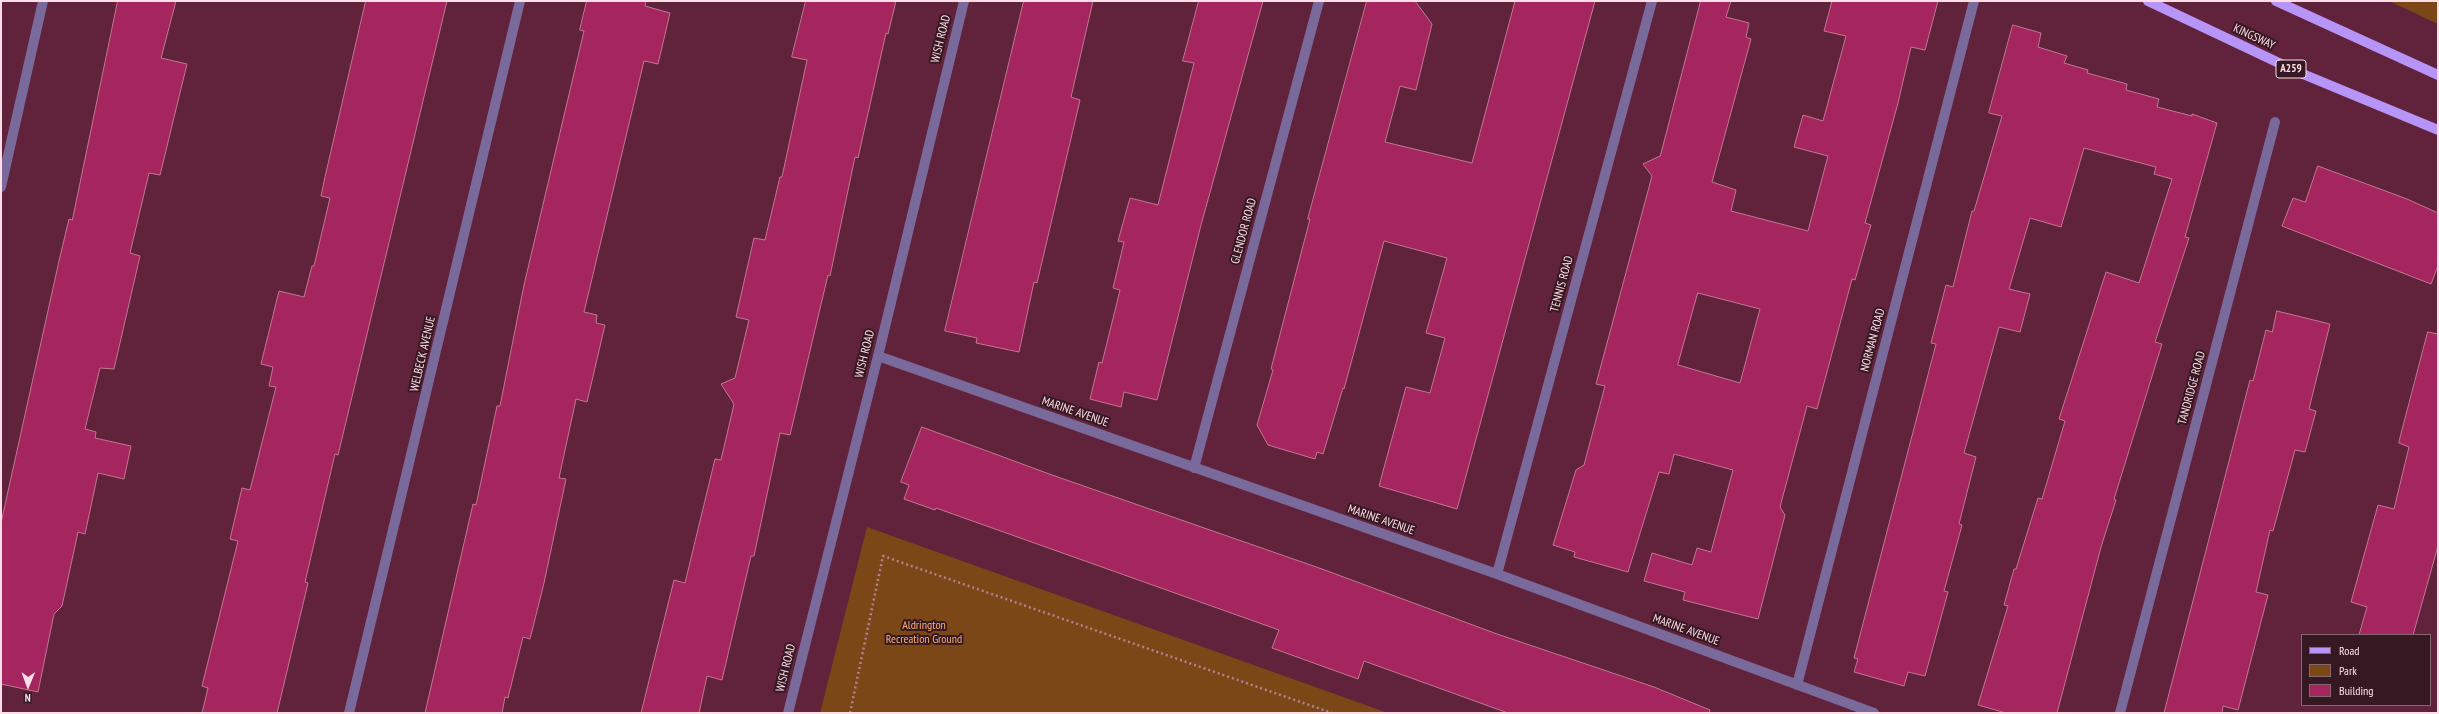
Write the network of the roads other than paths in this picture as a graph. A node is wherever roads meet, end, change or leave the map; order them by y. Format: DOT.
graph roads {
  1 [pos="43,1"];
  2 [pos="520,1"];
  3 [pos="964,1"];
  4 [pos="1319,1"];
  5 [pos="1652,1"];
  6 [pos="1974,1"];
  7 [pos="2148,1"];
  8 [pos="2276,1"];
  9 [pos="2438,75"];
  10 [pos="2275,122"];
  11 [pos="2438,130"];
  12 [pos="1,187"];
  13 [pos="878,356"];
  14 [pos="1194,468"];
  15 [pos="1497,574"];
  16 [pos="1796,685"];
  17 [pos="349,713"];
  18 [pos="788,713"];
  19 [pos="1874,713"];
  20 [pos="2120,713"];
  1 -- 12 [label="street"];
  2 -- 17 [label="street, WELBECK AVENUE"];
  3 -- 13 [label="street, WISH ROAD"];
  4 -- 14 [label="street, GLENDOR ROAD"];
  5 -- 15 [label="street, TENNIS ROAD"];
  6 -- 16 [label="street, NORMAN ROAD"];
  7 -- 11 [label="main road, KINGSWAY / A259"];
  8 -- 9 [label="main road"];
  10 -- 20 [label="street, TANDRIDGE ROAD"];
  13 -- 14 [label="street, MARINE AVENUE"];
  13 -- 18 [label="street, WISH ROAD"];
  14 -- 15 [label="street, MARINE AVENUE"];
  15 -- 16 [label="street, MARINE AVENUE"];
  16 -- 19 [label="street, MARINE AVENUE"];
}
